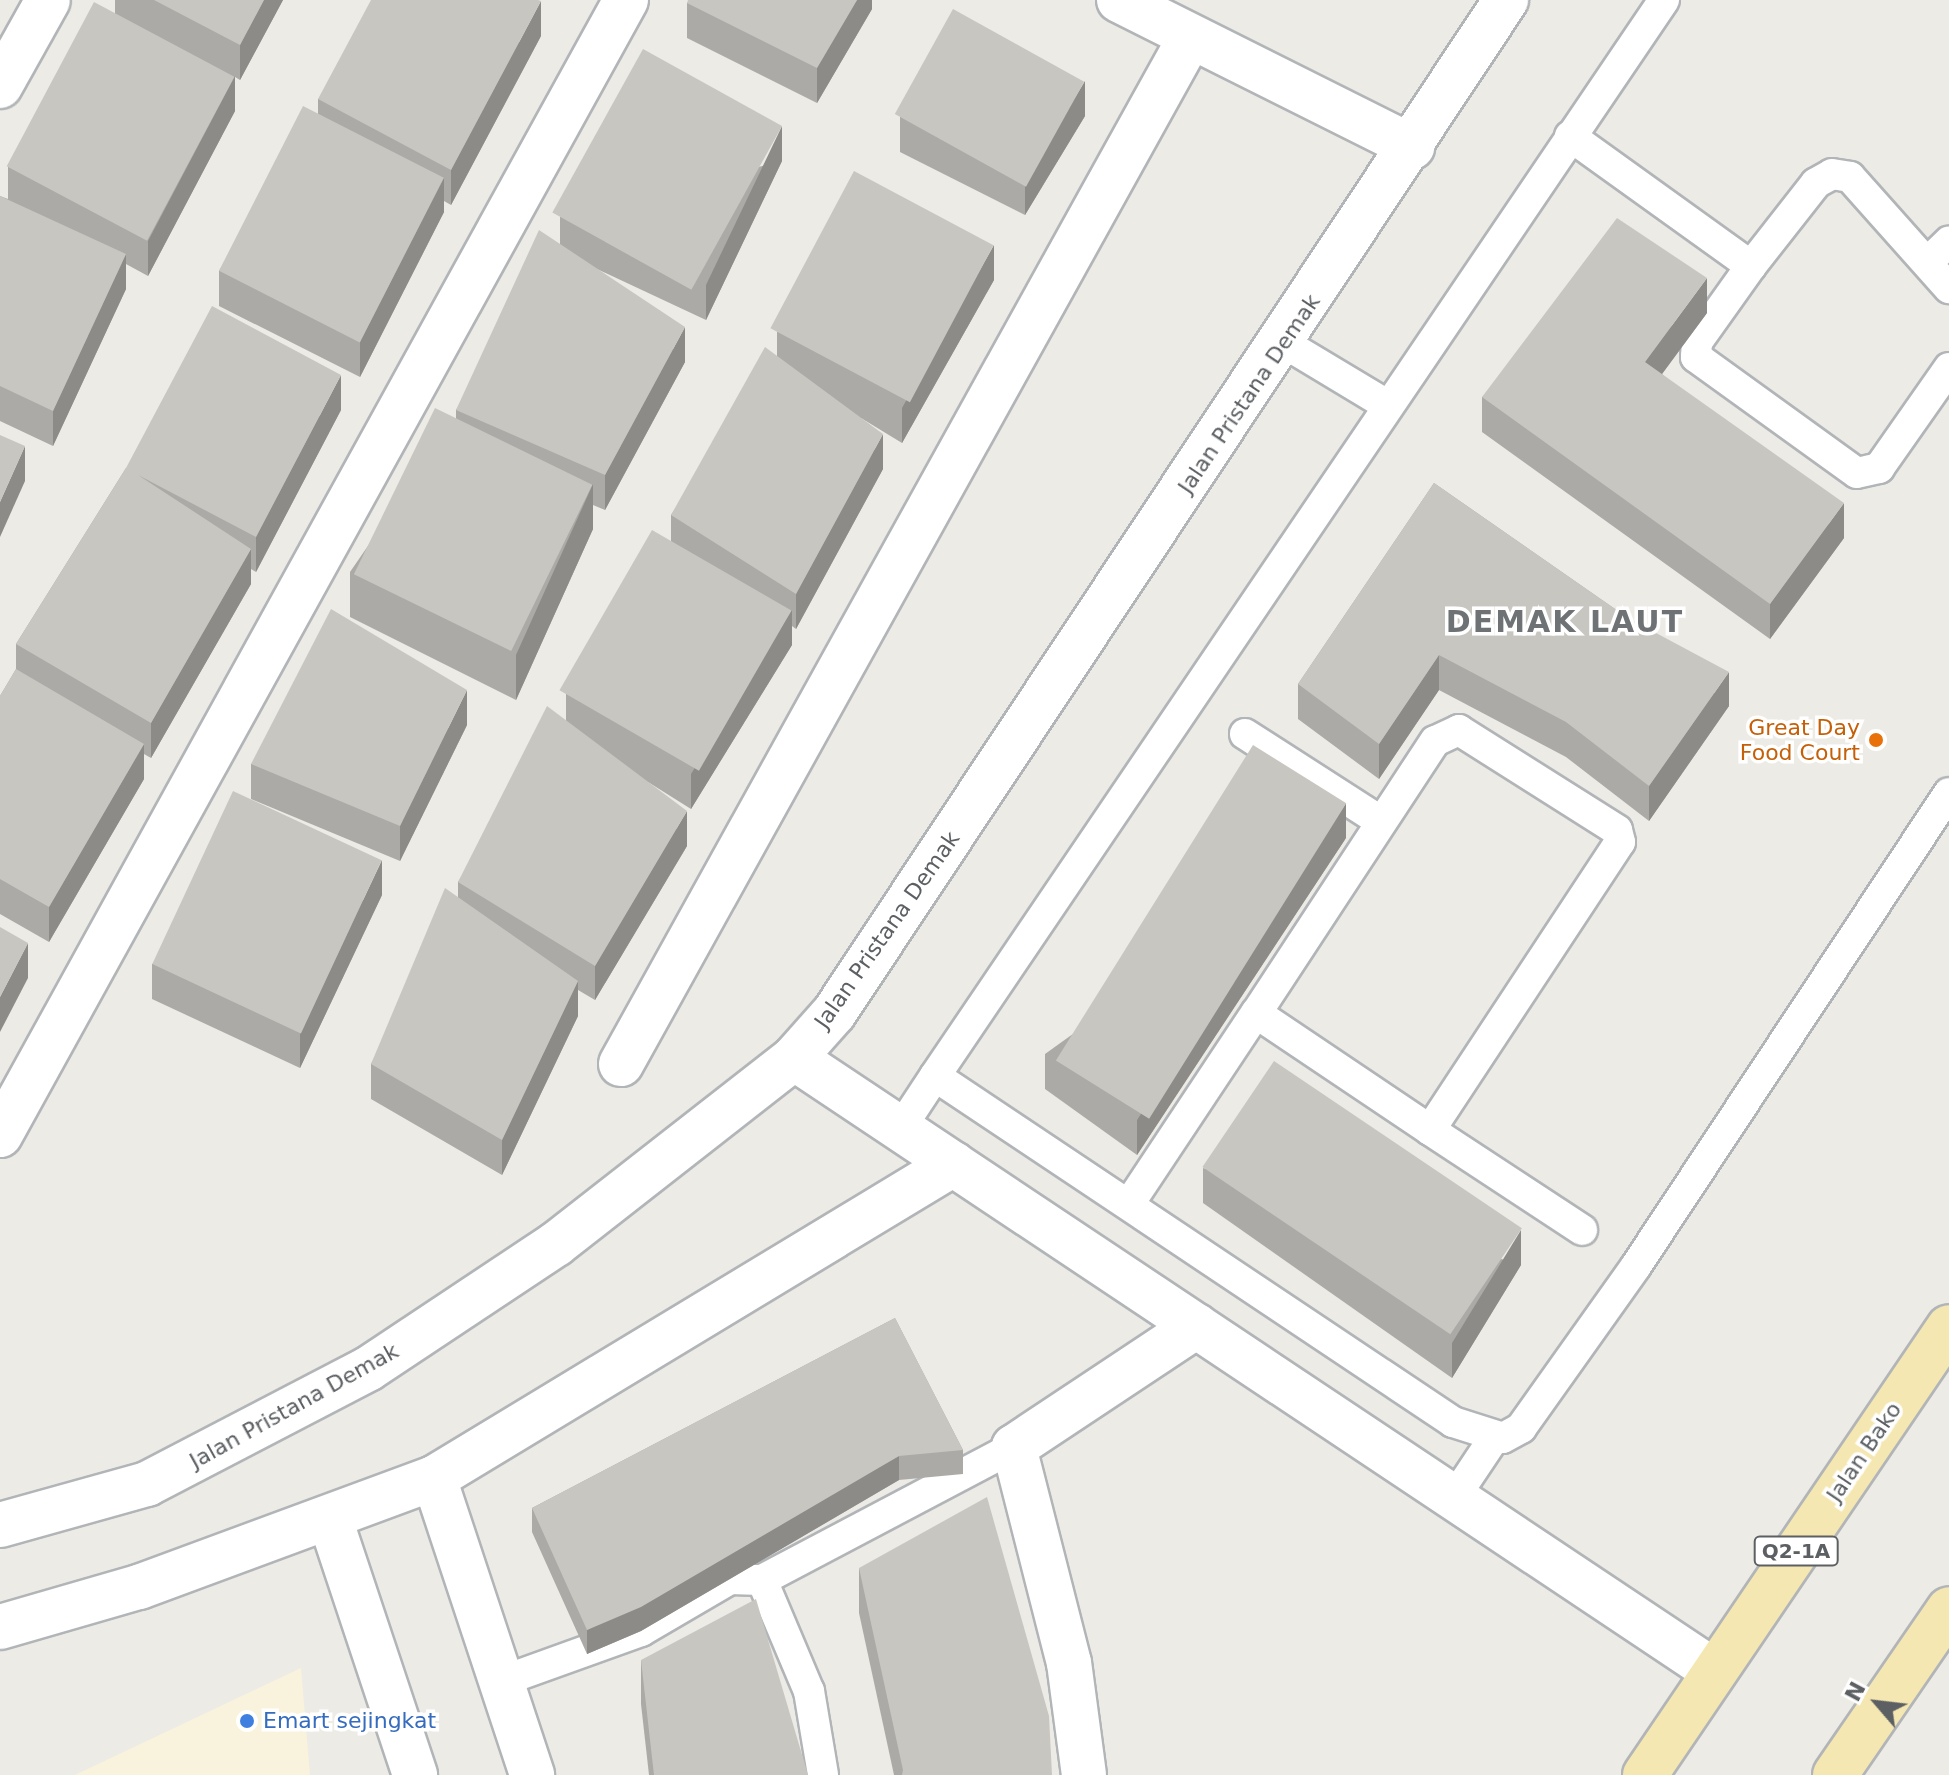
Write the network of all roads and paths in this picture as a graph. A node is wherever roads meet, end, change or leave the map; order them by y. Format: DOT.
graph roads {
  1 [pos="48,0"];
  2 [pos="626,0"];
  3 [pos="1119,0"];
  4 [pos="1506,0"];
  5 [pos="1664,0"];
  6 [pos="1190,38"];
  7 [pos="0,86"];
  8 [pos="1570,136"];
  9 [pos="1412,147"];
  10 [pos="1939,251"];
  11 [pos="1751,266"];
  12 [pos="1949,288"];
  13 [pos="1284,343"];
  14 [pos="1949,368"];
  15 [pos="1387,405"];
  16 [pos="1245,734"];
  17 [pos="1949,793"];
  18 [pos="1380,821"];
  19 [pos="1256,1013"];
  20 [pos="794,1058"];
  21 [pos="621,1064"];
  22 [pos="935,1076"];
  23 [pos="900,1129"];
  24 [pos="1430,1130"];
  25 [pos="0,1135"];
  26 [pos="953,1164"];
  27 [pos="1129,1204"];
  28 [pos="1582,1230"];
  29 [pos="1196,1326"];
  30 [pos="1949,1327"];
  31 [pos="1494,1438"];
  32 [pos="1014,1447"];
  33 [pos="434,1478"];
  34 [pos="1454,1498"];
  35 [pos="330,1519"];
  36 [pos="0,1525"];
  37 [pos="762,1580"];
  38 [pos="1949,1609"];
  39 [pos="0,1627"];
  40 [pos="1714,1671"];
  41 [pos="505,1680"];
  42 [pos="415,1775"];
  43 [pos="532,1775"];
  44 [pos="823,1775"];
  45 [pos="1084,1775"];
  46 [pos="1645,1775"];
  47 [pos="1835,1775"];
  1 -- 7 [label="street"];
  2 -- 25 [label="street"];
  3 -- 6 [label="street"];
  4 -- 9 [label="street, Jalan Pristana Demak"];
  5 -- 8 [label="lane"];
  6 -- 9 [label="street"];
  6 -- 21 [label="street"];
  8 -- 11 [label="lane"];
  8 -- 15 [label="lane"];
  9 -- 13 [label="street, Jalan Pristana Demak"];
  10 -- 11 [label="lane"];
  10 -- 12 [label="lane"];
  11 -- 14 [label="lane"];
  13 -- 15 [label="lane"];
  13 -- 20 [label="street, Jalan Pristana Demak"];
  15 -- 22 [label="lane"];
  16 -- 18 [label="lane"];
  17 -- 31 [label="lane"];
  18 -- 19 [label="lane"];
  18 -- 24 [label="lane"];
  19 -- 24 [label="lane"];
  19 -- 27 [label="lane"];
  20 -- 23 [label="street"];
  20 -- 36 [label="street, Jalan Pristana Demak"];
  22 -- 23 [label="lane"];
  22 -- 27 [label="lane"];
  23 -- 26 [label="street"];
  24 -- 28 [label="lane"];
  26 -- 29 [label="street"];
  26 -- 33 [label="street"];
  27 -- 31 [label="lane"];
  29 -- 32 [label="street"];
  29 -- 34 [label="street"];
  30 -- 40 [label="main road, Jalan Bako / Q2-1A"];
  31 -- 34 [label="lane"];
  32 -- 37 [label="lane"];
  32 -- 45 [label="street"];
  33 -- 35 [label="street"];
  33 -- 41 [label="street"];
  34 -- 40 [label="street"];
  35 -- 39 [label="street"];
  35 -- 42 [label="street"];
  37 -- 41 [label="lane"];
  37 -- 44 [label="lane"];
  38 -- 47 [label="main road"];
  40 -- 46 [label="main road, Jalan Bako / Q2-1A"];
  41 -- 43 [label="street"];
}
